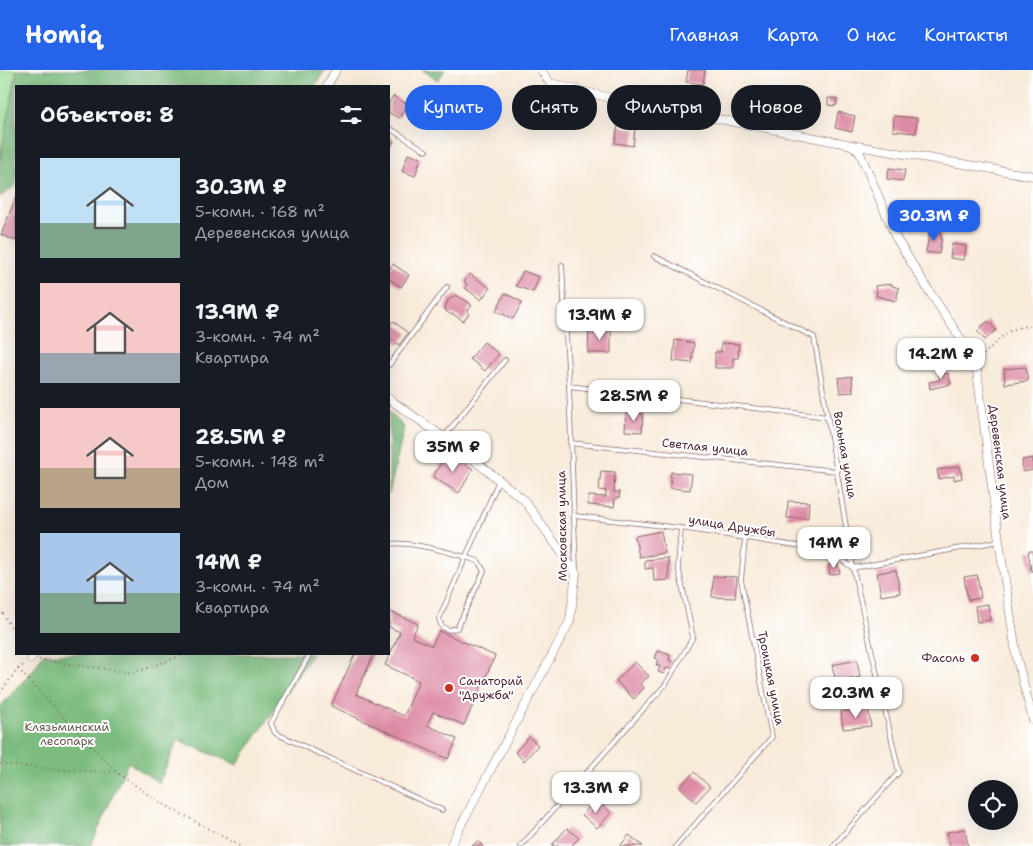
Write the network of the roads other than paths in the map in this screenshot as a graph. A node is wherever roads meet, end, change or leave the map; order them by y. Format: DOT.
graph roads {
  1 [pos="336,70"];
  2 [pos="541,70"];
  3 [pos="328,85"];
  4 [pos="390,129"];
  5 [pos="852,145"];
  6 [pos="426,151"];
  7 [pos="1033,176"];
  8 [pos="654,256"];
  9 [pos="562,265"];
  10 [pos="447,286"];
  11 [pos="505,360"];
  12 [pos="390,364"];
  13 [pos="570,386"];
  14 [pos="390,400"];
  15 [pos="828,417"];
  16 [pos="444,437"];
  17 [pos="570,443"];
  18 [pos="837,471"];
  19 [pos="499,480"];
  20 [pos="575,516"];
  21 [pos="681,528"];
  22 [pos="745,539"];
  23 [pos="999,541"];
  24 [pos="390,544"];
  25 [pos="466,557"];
  26 [pos="853,568"];
  27 [pos="576,573"];
  28 [pos="309,655"];
  29 [pos="1033,720"];
  30 [pos="442,810"];
  31 [pos="450,846"];
  32 [pos="521,846"];
  33 [pos="676,846"];
  34 [pos="833,846"];
  1 -- 3 [label="street"];
  2 -- 5 [label="street"];
  4 -- 6 [label="lane"];
  5 -- 7 [label="street"];
  5 -- 23 [label="street, Деревенская улица"];
  8 -- 15 [label="lane, Вольная улица"];
  9 -- 13 [label="lane, Московская улица"];
  10 -- 12 [label="lane"];
  11 -- 16 [label="lane"];
  13 -- 15 [label="lane"];
  13 -- 17 [label="lane, Московская улица"];
  14 -- 16 [label="street"];
  15 -- 18 [label="lane, Вольная улица"];
  16 -- 19 [label="street"];
  17 -- 18 [label="lane, Светлая улица"];
  17 -- 20 [label="lane, Московская улица"];
  18 -- 26 [label="lane, Вольная улица"];
  19 -- 25 [label="lane"];
  19 -- 27 [label="street"];
  20 -- 21 [label="lane, улица Дружбы"];
  20 -- 27 [label="lane, Московская улица"];
  21 -- 22 [label="lane, улица Дружбы"];
  21 -- 32 [label="lane"];
  22 -- 26 [label="lane, улица Дружбы"];
  22 -- 33 [label="lane, Троицкая улица"];
  23 -- 26 [label="lane"];
  23 -- 29 [label="street, Деревенская улица"];
  24 -- 25 [label="lane"];
  25 -- 25 [label="lane"];
  26 -- 34 [label="lane, Вольная улица"];
  27 -- 31 [label="street, Московская улица"];
  28 -- 30 [label="lane"];
}
